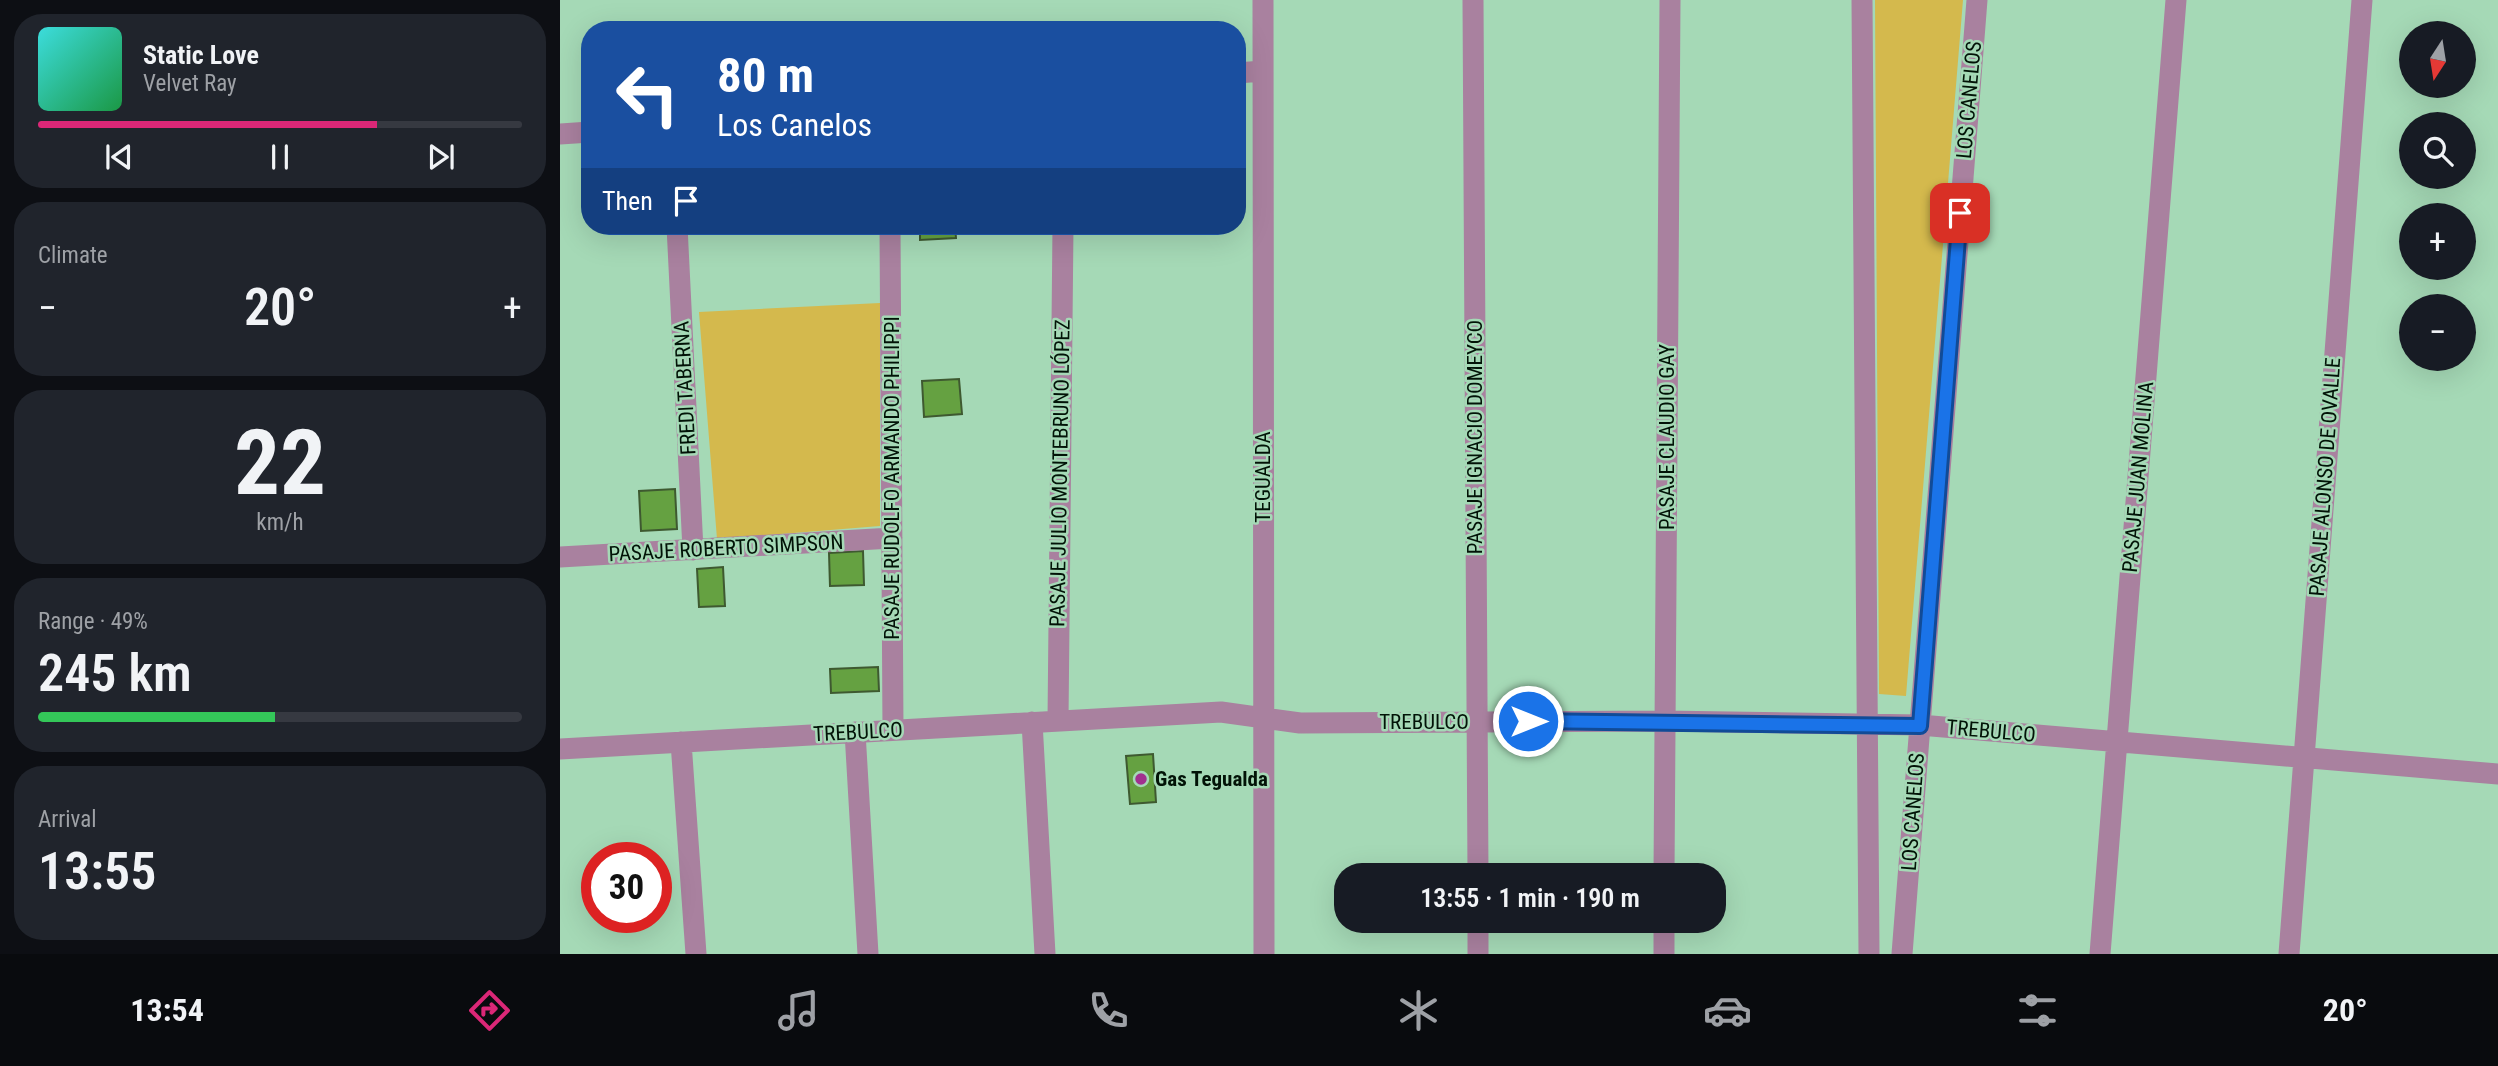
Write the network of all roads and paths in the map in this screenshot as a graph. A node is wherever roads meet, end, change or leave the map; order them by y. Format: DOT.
graph roads {
  1 [pos="1263,0"];
  2 [pos="1472,0"];
  3 [pos="1670,0"];
  4 [pos="1862,0"];
  5 [pos="1977,0"];
  6 [pos="2176,0"];
  7 [pos="2362,0"];
  8 [pos="1263,71"];
  9 [pos="1246,72"];
  10 [pos="581,133"];
  11 [pos="560,135"];
  12 [pos="677,235"];
  13 [pos="890,235"];
  14 [pos="1063,235"];
  15 [pos="892,538"];
  16 [pos="693,550"];
  17 [pos="560,557"];
  18 [pos="1263,718"];
  19 [pos="1058,721"];
  20 [pos="1477,721"];
  21 [pos="1664,721"];
  22 [pos="1032,722"];
  23 [pos="1865,723"];
  24 [pos="1920,726"];
  25 [pos="893,730"];
  26 [pos="855,732"];
  27 [pos="681,742"];
  28 [pos="2117,742"];
  29 [pos="560,749"];
  30 [pos="2304,758"];
  31 [pos="2498,774"];
  32 [pos="1478,863"];
  33 [pos="1664,863"];
  34 [pos="1478,933"];
  35 [pos="1664,933"];
  36 [pos="696,954"];
  37 [pos="868,954"];
  38 [pos="1045,954"];
  39 [pos="1264,954"];
  40 [pos="1478,954"];
  41 [pos="1664,954"];
  42 [pos="1869,954"];
  43 [pos="1902,954"];
  44 [pos="2100,954"];
  45 [pos="2289,954"];
  1 -- 8 [label="street, TEGUALDA"];
  2 -- 20 [label="street, PASAJE IGNACIO DOMEYCO"];
  3 -- 21 [label="street, PASAJE CLAUDIO GAY"];
  4 -- 23 [label="street, LOS CANELOS"];
  5 -- 24 [label="street, LOS CANELOS"];
  6 -- 28 [label="street, PASAJE JUAN MOLINA"];
  7 -- 30 [label="street, PASAJE ALONSO DE OVALLE"];
  8 -- 9 [label="street"];
  8 -- 18 [label="street, TEGUALDA"];
  10 -- 11 [label="street"];
  12 -- 16 [label="street, FREDI TABERNA"];
  13 -- 15 [label="street, PASAJE RUDOLFO ARMANDO PHILIPPI"];
  14 -- 19 [label="street, PASAJE JULIO MONTEBRUNO LÓPEZ"];
  15 -- 16 [label="street, PASAJE ROBERTO SIMPSON"];
  15 -- 25 [label="street, PASAJE RUDOLFO ARMANDO PHILIPPI"];
  16 -- 17 [label="street, PASAJE ROBERTO SIMPSON"];
  18 -- 19 [label="street, TREBULCO"];
  18 -- 20 [label="street, TREBULCO"];
  18 -- 39 [label="street, TEGUALDA"];
  19 -- 22 [label="street, TREBULCO"];
  20 -- 21 [label="street, TREBULCO"];
  20 -- 32 [label="street, PASAJE IGNACIO DOMEYCO"];
  21 -- 23 [label="street, TREBULCO"];
  21 -- 33 [label="street, PASAJE CLAUDIO GAY"];
  22 -- 25 [label="street, TREBULCO"];
  22 -- 38 [label="street"];
  23 -- 24 [label="street, TREBULCO"];
  23 -- 42 [label="street, LOS CANELOS"];
  24 -- 28 [label="street, TREBULCO"];
  24 -- 43 [label="street, LOS CANELOS"];
  25 -- 26 [label="street, TREBULCO"];
  26 -- 27 [label="street, TREBULCO"];
  26 -- 37 [label="street"];
  27 -- 29 [label="street, TREBULCO"];
  27 -- 36 [label="street"];
  28 -- 30 [label="street, TREBULCO"];
  28 -- 44 [label="street, PASAJE JUAN MOLINA"];
  30 -- 31 [label="street, TREBULCO"];
  30 -- 45 [label="street, PASAJE ALONSO DE OVALLE"];
  34 -- 40 [label="street"];
  35 -- 41 [label="street"];
}
